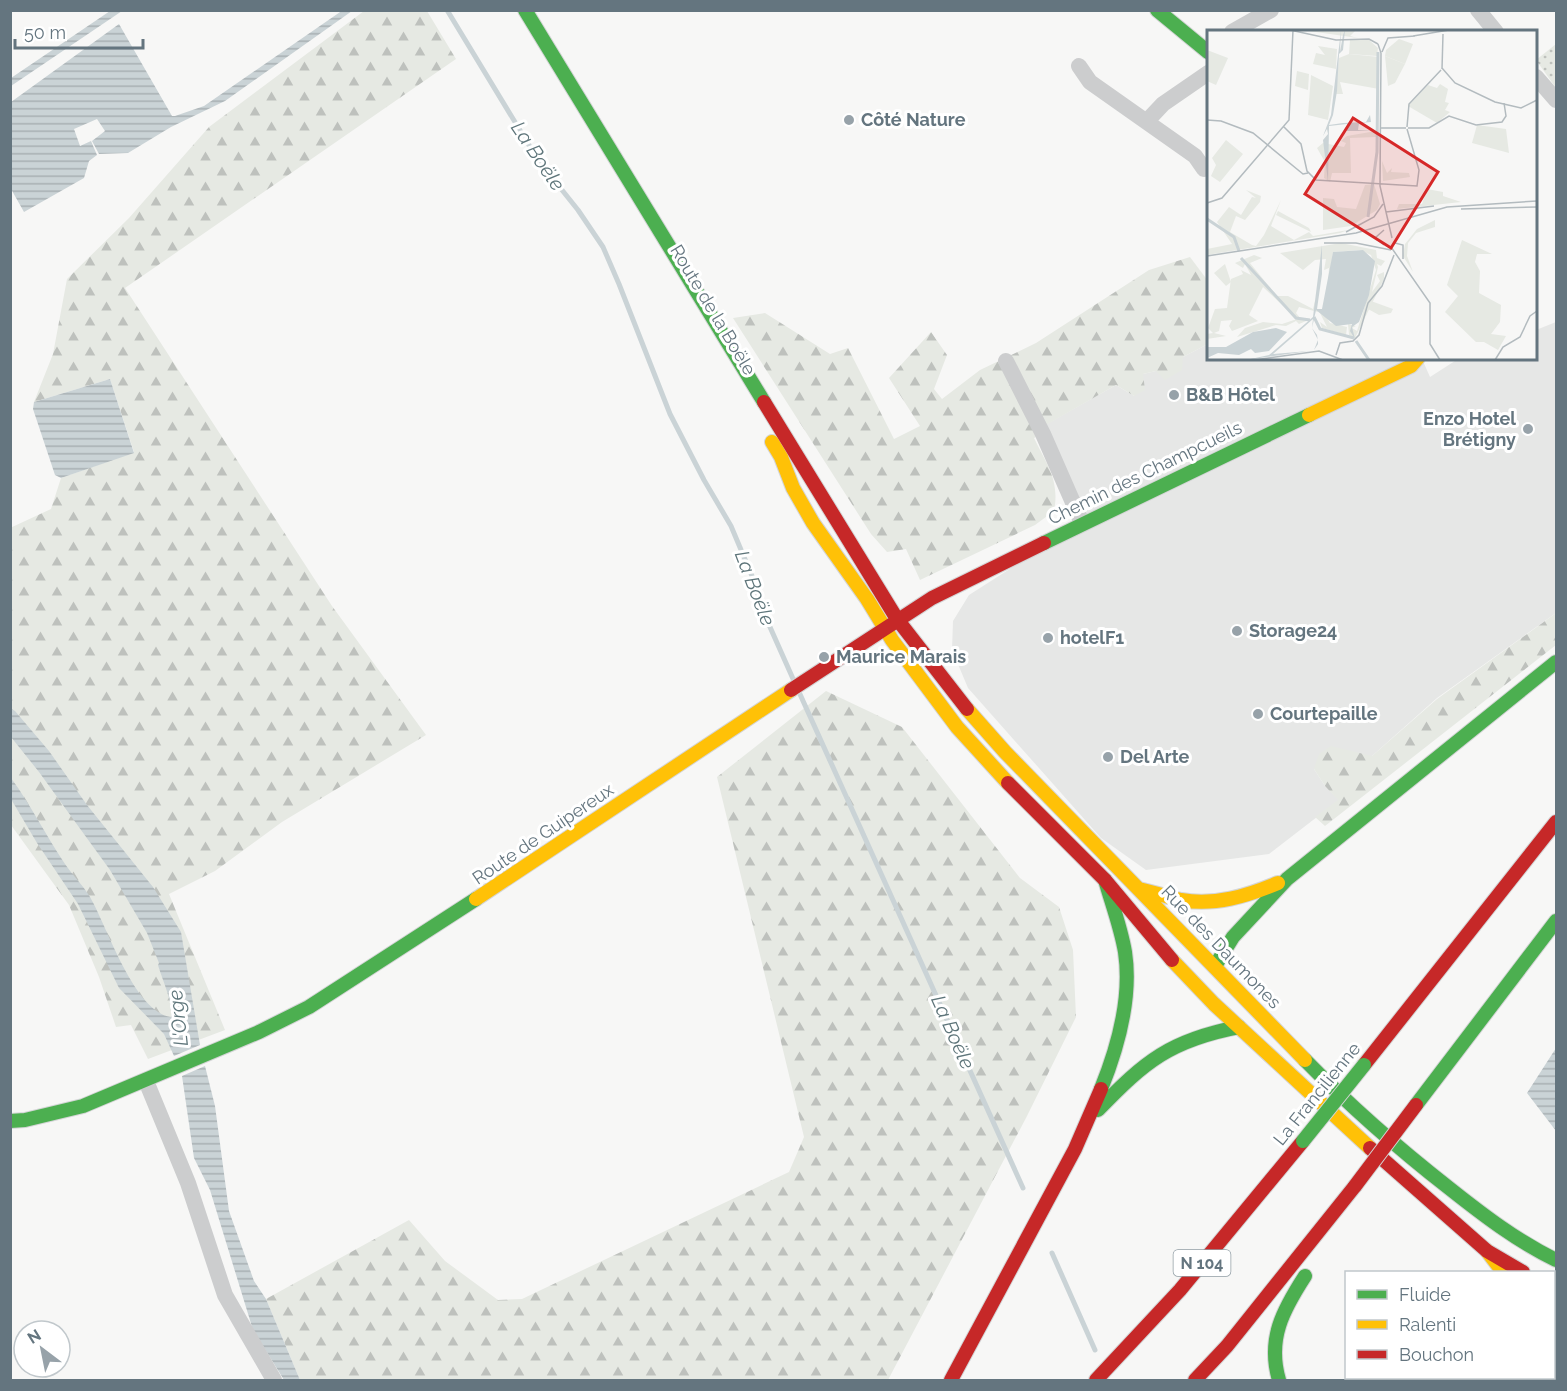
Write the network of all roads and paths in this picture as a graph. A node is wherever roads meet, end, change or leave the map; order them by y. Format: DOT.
graph roads {
  1 [pos="511,10"];
  2 [pos="525,10"];
  3 [pos="1157,10"];
  4 [pos="1270,10"];
  5 [pos="1478,10"];
  6 [pos="1235,30"];
  7 [pos="1494,30"];
  8 [pos="1207,49"];
  9 [pos="1079,66"];
  10 [pos="1207,74"];
  11 [pos="1537,78"];
  12 [pos="1557,100"];
  13 [pos="1147,121"];
  14 [pos="1204,169"];
  15 [pos="720,356"];
  16 [pos="1006,361"];
  17 [pos="1414,362"];
  18 [pos="762,426"];
  19 [pos="1082,523"];
  20 [pos="897,619"];
  21 [pos="884,628"];
  22 [pos="1557,662"];
  23 [pos="1557,822"];
  24 [pos="1287,879"];
  25 [pos="1105,880"];
  26 [pos="1139,889"];
  27 [pos="1557,921"];
  28 [pos="1215,966"];
  29 [pos="1214,1004"];
  30 [pos="1239,1028"];
  31 [pos="1275,1029"];
  32 [pos="146,1081"];
  33 [pos="10,1120"];
  34 [pos="1090,1120"];
  35 [pos="1333,1214"];
  36 [pos="1487,1251"];
  37 [pos="1557,1260"];
  38 [pos="1502,1271"];
  39 [pos="1520,1271"];
  40 [pos="274,1380"];
  41 [pos="951,1380"];
  42 [pos="1096,1380"];
  43 [pos="1195,1380"];
  44 [pos="1279,1380"];
  1 -- 15 [label="main road, Route de la Boële"];
  2 -- 20 [label="main road, Route de la Boële"];
  3 -- 8 [label="main road"];
  4 -- 6 [label="street"];
  5 -- 7 [label="street"];
  9 -- 13 [label="street"];
  10 -- 13 [label="street"];
  11 -- 12 [label="street"];
  13 -- 14 [label="street"];
  16 -- 19 [label="street"];
  17 -- 19 [label="main road, Chemin des Champcueils"];
  18 -- 21 [label="main road"];
  19 -- 20 [label="main road, Chemin des Champcueils"];
  20 -- 21 [label="main road, Chemin des Champcueils"];
  20 -- 26 [label="main road, Rue des Daumones"];
  21 -- 25 [label="main road"];
  21 -- 32 [label="main road, Route de Guipereux"];
  22 -- 24 [label="main road"];
  23 -- 42 [label="main road, La Francilienne / N 104, bridge"];
  24 -- 26 [label="main road"];
  24 -- 28 [label="main road"];
  25 -- 29 [label="main road"];
  25 -- 34 [label="main road"];
  26 -- 28 [label="main road, Rue des Daumones"];
  27 -- 35 [label="main road, bridge"];
  28 -- 29 [label="main road"];
  28 -- 31 [label="main road, Rue des Daumones"];
  29 -- 30 [label="main road"];
  30 -- 31 [label="main road"];
  30 -- 34 [label="main road"];
  30 -- 36 [label="main road"];
  31 -- 37 [label="main road, Rue des Daumones"];
  32 -- 33 [label="main road, Route de Guipereux"];
  32 -- 40 [label="street"];
  34 -- 41 [label="main road"];
  35 -- 43 [label="main road"];
  35 -- 44 [label="main road"];
  36 -- 38 [label="main road"];
  36 -- 39 [label="main road"];
}
